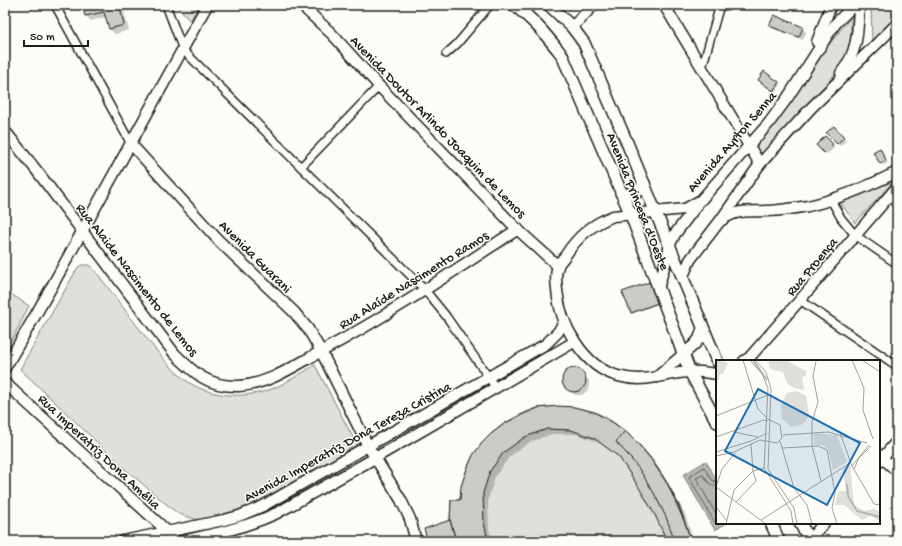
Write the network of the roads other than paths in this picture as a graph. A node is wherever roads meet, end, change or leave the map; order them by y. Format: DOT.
graph roads {
  1 [pos="55,5"];
  2 [pos="166,5"];
  3 [pos="207,5"];
  4 [pos="301,5"];
  5 [pos="490,5"];
  6 [pos="514,5"];
  7 [pos="549,5"];
  8 [pos="594,5"];
  9 [pos="664,5"];
  10 [pos="720,5"];
  11 [pos="831,5"];
  12 [pos="854,5"];
  13 [pos="859,5"];
  14 [pos="897,24"];
  15 [pos="572,27"];
  16 [pos="183,50"];
  17 [pos="446,54"];
  18 [pos="702,68"];
  19 [pos="804,70"];
  20 [pos="379,86"];
  21 [pos="812,108"];
  22 [pos="5,131"];
  23 [pos="131,144"];
  24 [pos="749,145"];
  25 [pos="760,164"];
  26 [pos="301,167"];
  27 [pos="897,172"];
  28 [pos="644,183"];
  29 [pos="744,186"];
  30 [pos="897,187"];
  31 [pos="621,193"];
  32 [pos="701,200"];
  33 [pos="831,200"];
  34 [pos="656,211"];
  35 [pos="753,211"];
  36 [pos="631,215"];
  37 [pos="720,221"];
  38 [pos="518,229"];
  39 [pos="82,232"];
  40 [pos="855,235"];
  41 [pos="670,246"];
  42 [pos="897,264"];
  43 [pos="558,266"];
  44 [pos="682,278"];
  45 [pos="424,289"];
  46 [pos="658,289"];
  47 [pos="800,300"];
  48 [pos="564,322"];
  49 [pos="703,327"];
  50 [pos="574,342"];
  51 [pos="321,351"];
  52 [pos="683,354"];
  53 [pos="717,360"];
  54 [pos="747,360"];
  55 [pos="897,366"];
  56 [pos="5,368"];
  57 [pos="690,372"];
  58 [pos="716,374"];
  59 [pos="488,377"];
  60 [pos="655,378"];
  61 [pos="5,383"];
  62 [pos="496,388"];
  63 [pos="716,420"];
  64 [pos="897,441"];
  65 [pos="368,446"];
  66 [pos="375,458"];
  67 [pos="880,458"];
  68 [pos="897,471"];
  69 [pos="771,524"];
  70 [pos="801,524"];
  71 [pos="823,524"];
  72 [pos="167,531"];
  73 [pos="810,540"];
  74 [pos="123,541"];
  75 [pos="175,541"];
  76 [pos="182,541"];
  77 [pos="416,541"];
  78 [pos="779,541"];
  1 -- 23 [label="street, Avenida Guarani"];
  2 -- 16 [label="street"];
  3 -- 16 [label="main road"];
  4 -- 20 [label="main road, Avenida Doutor Arlindo Joaquim de Lemos"];
  5 -- 17 [label="street"];
  6 -- 31 [label="main road, Avenida Princesa d'Oeste"];
  7 -- 15 [label="main road, Avenida Princesa d'Oeste"];
  8 -- 15 [label="main road"];
  9 -- 18 [label="main road"];
  10 -- 18 [label="street"];
  11 -- 19 [label="main road"];
  12 -- 19 [label="main road, Avenida Ayrton Senna"];
  13 -- 21 [label="main road"];
  14 -- 21 [label="main road"];
  15 -- 28 [label="main road, Avenida Princesa d'Oeste"];
  16 -- 23 [label="main road"];
  16 -- 26 [label="street"];
  18 -- 24 [label="main road"];
  19 -- 24 [label="main road, Avenida Ayrton Senna"];
  20 -- 26 [label="street"];
  20 -- 38 [label="main road, Avenida Doutor Arlindo Joaquim de Lemos"];
  21 -- 25 [label="main road"];
  22 -- 39 [label="main road, Rua Alaide Nascimento de Lemos"];
  23 -- 39 [label="main road"];
  23 -- 51 [label="main road, Avenida Guarani"];
  24 -- 25 [label="main road"];
  24 -- 32 [label="main road, Avenida Ayrton Senna"];
  25 -- 29 [label="main road"];
  26 -- 45 [label="street"];
  27 -- 33 [label="main road"];
  28 -- 31 [label="main road"];
  28 -- 34 [label="main road, Avenida Princesa d'Oeste"];
  29 -- 35 [label="main road"];
  29 -- 37 [label="main road"];
  30 -- 40 [label="main road, Rua Proença"];
  31 -- 36 [label="main road, Avenida Princesa d'Oeste"];
  32 -- 34 [label="main road, Avenida Ayrton Senna"];
  32 -- 41 [label="main road"];
  33 -- 35 [label="main road"];
  33 -- 40 [label="street"];
  34 -- 36 [label="main road, Avenida Ayrton Senna"];
  34 -- 41 [label="main road, Avenida Princesa d'Oeste"];
  35 -- 37 [label="main road"];
  36 -- 43 [label="main road, Avenida Ayrton Senna"];
  36 -- 46 [label="main road, Avenida Princesa d'Oeste"];
  37 -- 44 [label="main road"];
  38 -- 43 [label="main road, Avenida Doutor Arlindo Joaquim de Lemos"];
  38 -- 45 [label="main road, Rua Alaíde Nascimento Ramos"];
  39 -- 51 [label="main road, Rua Alaide Nascimento de Lemos"];
  39 -- 56 [label="main road"];
  40 -- 42 [label="street"];
  40 -- 47 [label="main road, Rua Proença"];
  41 -- 44 [label="main road, Avenida Princesa d'Oeste"];
  41 -- 46 [label="main road"];
  43 -- 48 [label="main road"];
  44 -- 49 [label="main road, Avenida Princesa d'Oeste"];
  45 -- 51 [label="main road, Rua Alaíde Nascimento Ramos"];
  45 -- 59 [label="street"];
  46 -- 52 [label="main road, Avenida Princesa d'Oeste"];
  47 -- 54 [label="main road, Rua Proença"];
  47 -- 55 [label="street"];
  48 -- 50 [label="main road"];
  48 -- 59 [label="main road, Avenida Imperatriz Dona Tereza Cristina"];
  49 -- 52 [label="main road"];
  49 -- 53 [label="main road, Avenida Princesa d'Oeste"];
  50 -- 60 [label="main road"];
  50 -- 62 [label="main road, Avenida Imperatriz Dona Tereza Cristina"];
  51 -- 65 [label="main road, Avenida Guarani"];
  52 -- 57 [label="main road, Avenida Princesa d'Oeste"];
  52 -- 60 [label="main road"];
  57 -- 58 [label="main road"];
  57 -- 60 [label="main road"];
  57 -- 63 [label="main road, Avenida Princesa d'Oeste"];
  59 -- 62 [label="street"];
  59 -- 65 [label="main road, Avenida Imperatriz Dona Tereza Cristina"];
  61 -- 72 [label="main road, Rua Imperatriz Dona Amélia"];
  62 -- 66 [label="main road, Avenida Imperatriz Dona Tereza Cristina"];
  64 -- 67 [label="main road"];
  65 -- 66 [label="main road, Avenida Guarani"];
  65 -- 72 [label="main road, Avenida Imperatriz Dona Tereza Cristina"];
  66 -- 76 [label="main road, Avenida Imperatriz Dona Tereza Cristina"];
  66 -- 77 [label="main road, Avenida Guarani"];
  67 -- 68 [label="main road"];
  69 -- 78 [label="main road"];
  70 -- 73 [label="main road"];
  71 -- 73 [label="main road"];
  72 -- 74 [label="main road, Avenida Imperatriz Dona Tereza Cristina"];
  72 -- 75 [label="main road, Rua Imperatriz Dona Amélia"];
}
